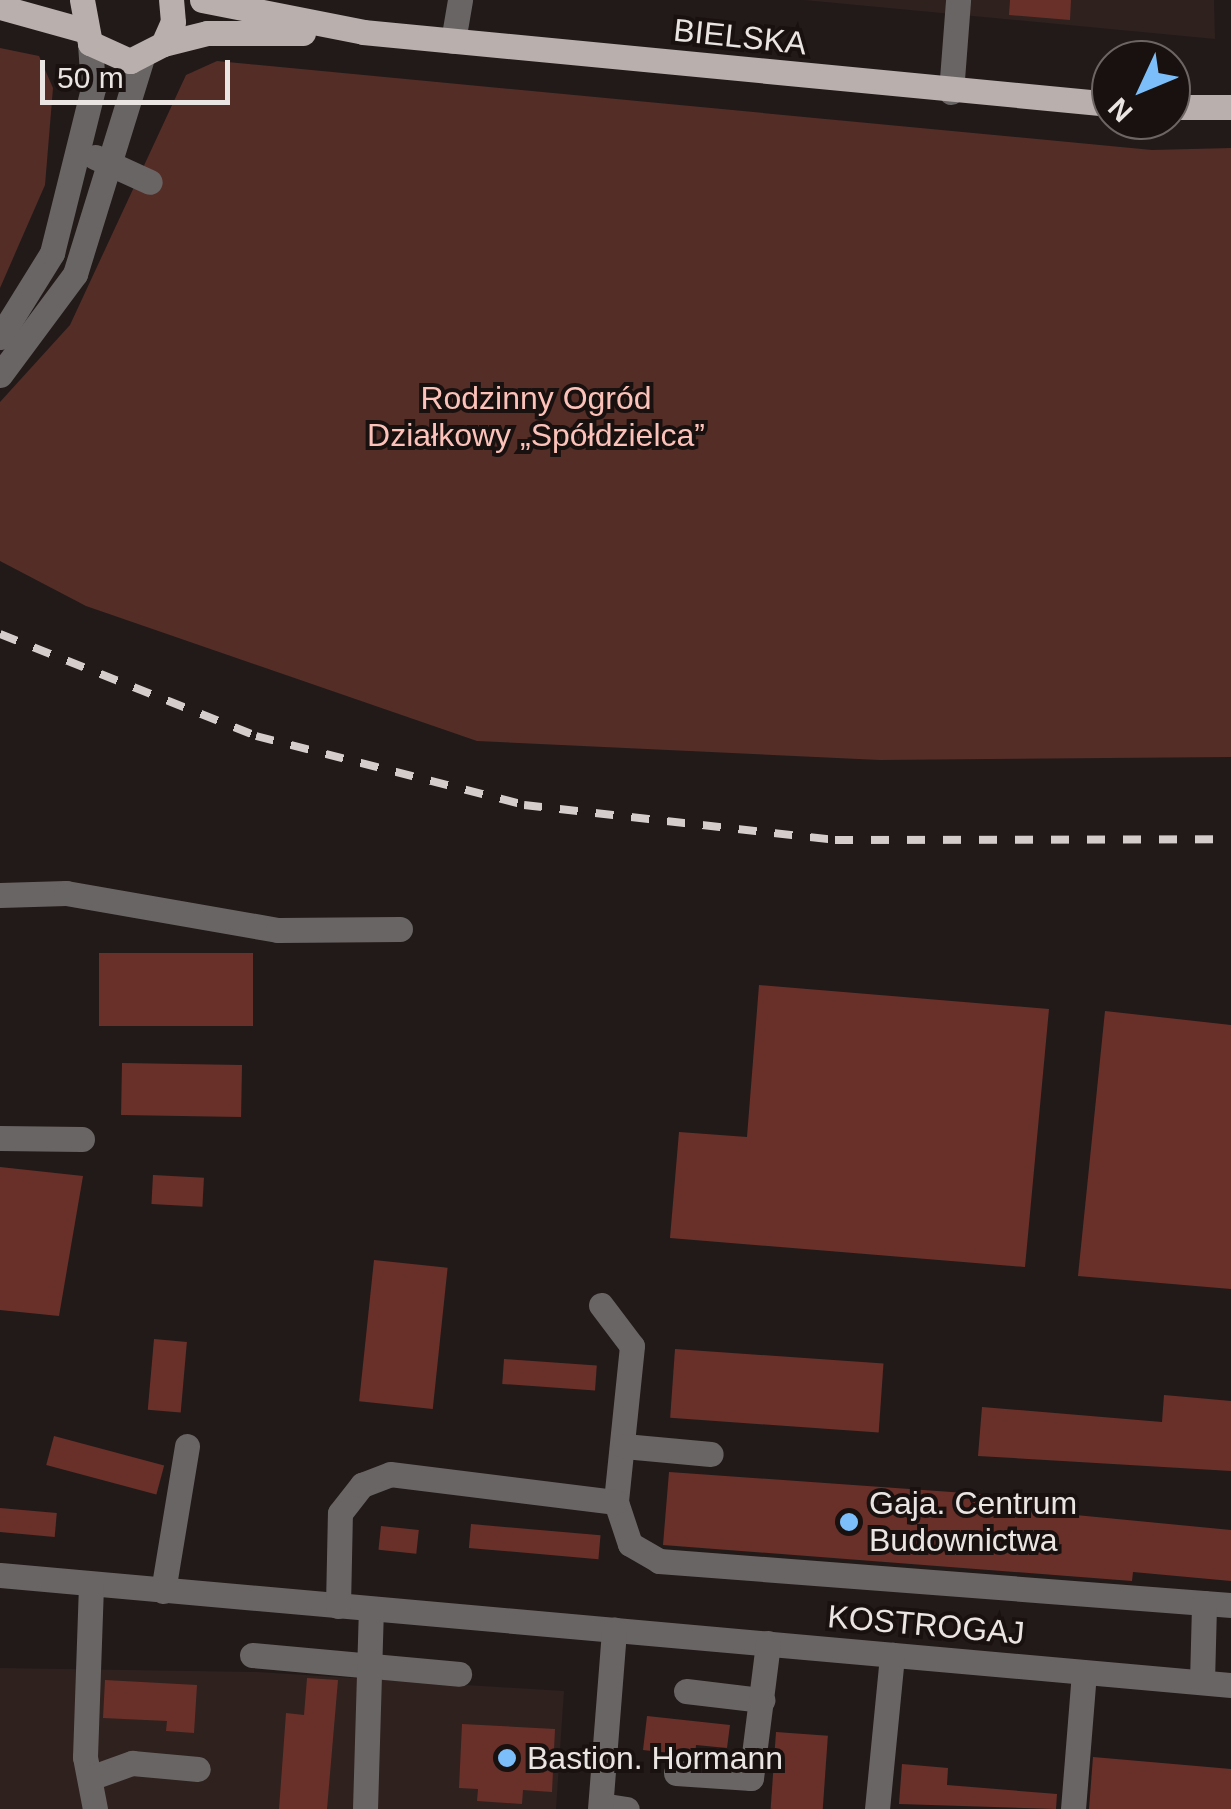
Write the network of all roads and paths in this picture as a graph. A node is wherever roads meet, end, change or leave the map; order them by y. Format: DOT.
graph roads {
  1 [pos="82,0"];
  2 [pos="171,0"];
  3 [pos="202,0"];
  4 [pos="460,0"];
  5 [pos="958,0"];
  6 [pos="0,7"];
  7 [pos="363,32"];
  8 [pos="87,36"];
  9 [pos="453,41"];
  10 [pos="152,51"];
  11 [pos="951,92"];
  12 [pos="1091,102"];
  13 [pos="1191,106"];
  14 [pos="1231,107"];
  15 [pos="83,130"];
  16 [pos="106,164"];
  17 [pos="150,182"];
  18 [pos="0,337"];
  19 [pos="0,375"];
  20 [pos="0,895"];
  21 [pos="400,929"];
  22 [pos="0,1138"];
  23 [pos="82,1138"];
  24 [pos="601,1306"];
  25 [pos="187,1446"];
  26 [pos="624,1446"];
  27 [pos="711,1454"];
  28 [pos="616,1502"];
  29 [pos="0,1575"];
  30 [pos="91,1585"];
  31 [pos="163,1591"];
  32 [pos="1204,1603"];
  33 [pos="338,1606"];
  34 [pos="1231,1606"];
  35 [pos="371,1609"];
  36 [pos="614,1630"];
  37 [pos="768,1644"];
  38 [pos="252,1655"];
  39 [pos="892,1655"];
  40 [pos="368,1666"];
  41 [pos="1084,1672"];
  42 [pos="459,1674"];
  43 [pos="1202,1682"];
  44 [pos="1231,1685"];
  45 [pos="686,1691"];
  46 [pos="762,1700"];
  47 [pos="198,1769"];
  48 [pos="676,1773"];
  49 [pos="90,1778"];
  50 [pos="609,1808"];
  51 [pos="95,1809"];
  52 [pos="365,1809"];
  53 [pos="876,1809"];
  54 [pos="1073,1809"];
  1 -- 8 [label="main road"];
  2 -- 10 [label="main road"];
  3 -- 7 [label="main road, BIELSKA"];
  4 -- 9 [label="street"];
  5 -- 11 [label="street"];
  6 -- 8 [label="main road, BIELSKA"];
  7 -- 9 [label="main road, BIELSKA"];
  7 -- 10 [label="main road, BIELSKA"];
  8 -- 10 [label="main road, BIELSKA"];
  8 -- 15 [label="street"];
  9 -- 11 [label="main road, BIELSKA"];
  10 -- 16 [label="street"];
  11 -- 12 [label="main road, BIELSKA"];
  13 -- 14 [label="main road"];
  15 -- 16 [label="street"];
  15 -- 18 [label="street"];
  16 -- 17 [label="street"];
  16 -- 19 [label="street"];
  20 -- 21 [label="street"];
  22 -- 23 [label="street"];
  24 -- 26 [label="street"];
  25 -- 31 [label="street"];
  26 -- 27 [label="street"];
  26 -- 28 [label="street"];
  28 -- 32 [label="street"];
  28 -- 33 [label="street"];
  29 -- 30 [label="street, KOSTROGAJ"];
  30 -- 31 [label="street, KOSTROGAJ"];
  30 -- 49 [label="street"];
  31 -- 33 [label="street, KOSTROGAJ"];
  32 -- 34 [label="street"];
  32 -- 43 [label="street"];
  33 -- 35 [label="street, KOSTROGAJ"];
  35 -- 36 [label="street, KOSTROGAJ"];
  35 -- 40 [label="street"];
  36 -- 37 [label="street, KOSTROGAJ"];
  36 -- 50 [label="street"];
  37 -- 39 [label="street, KOSTROGAJ"];
  37 -- 46 [label="street"];
  38 -- 40 [label="street"];
  39 -- 41 [label="street, KOSTROGAJ"];
  39 -- 53 [label="street"];
  40 -- 42 [label="street"];
  40 -- 52 [label="street"];
  41 -- 43 [label="street, KOSTROGAJ"];
  41 -- 54 [label="street"];
  43 -- 44 [label="street, KOSTROGAJ"];
  45 -- 46 [label="street"];
  46 -- 48 [label="street"];
  47 -- 49 [label="street"];
  49 -- 51 [label="street"];
}
